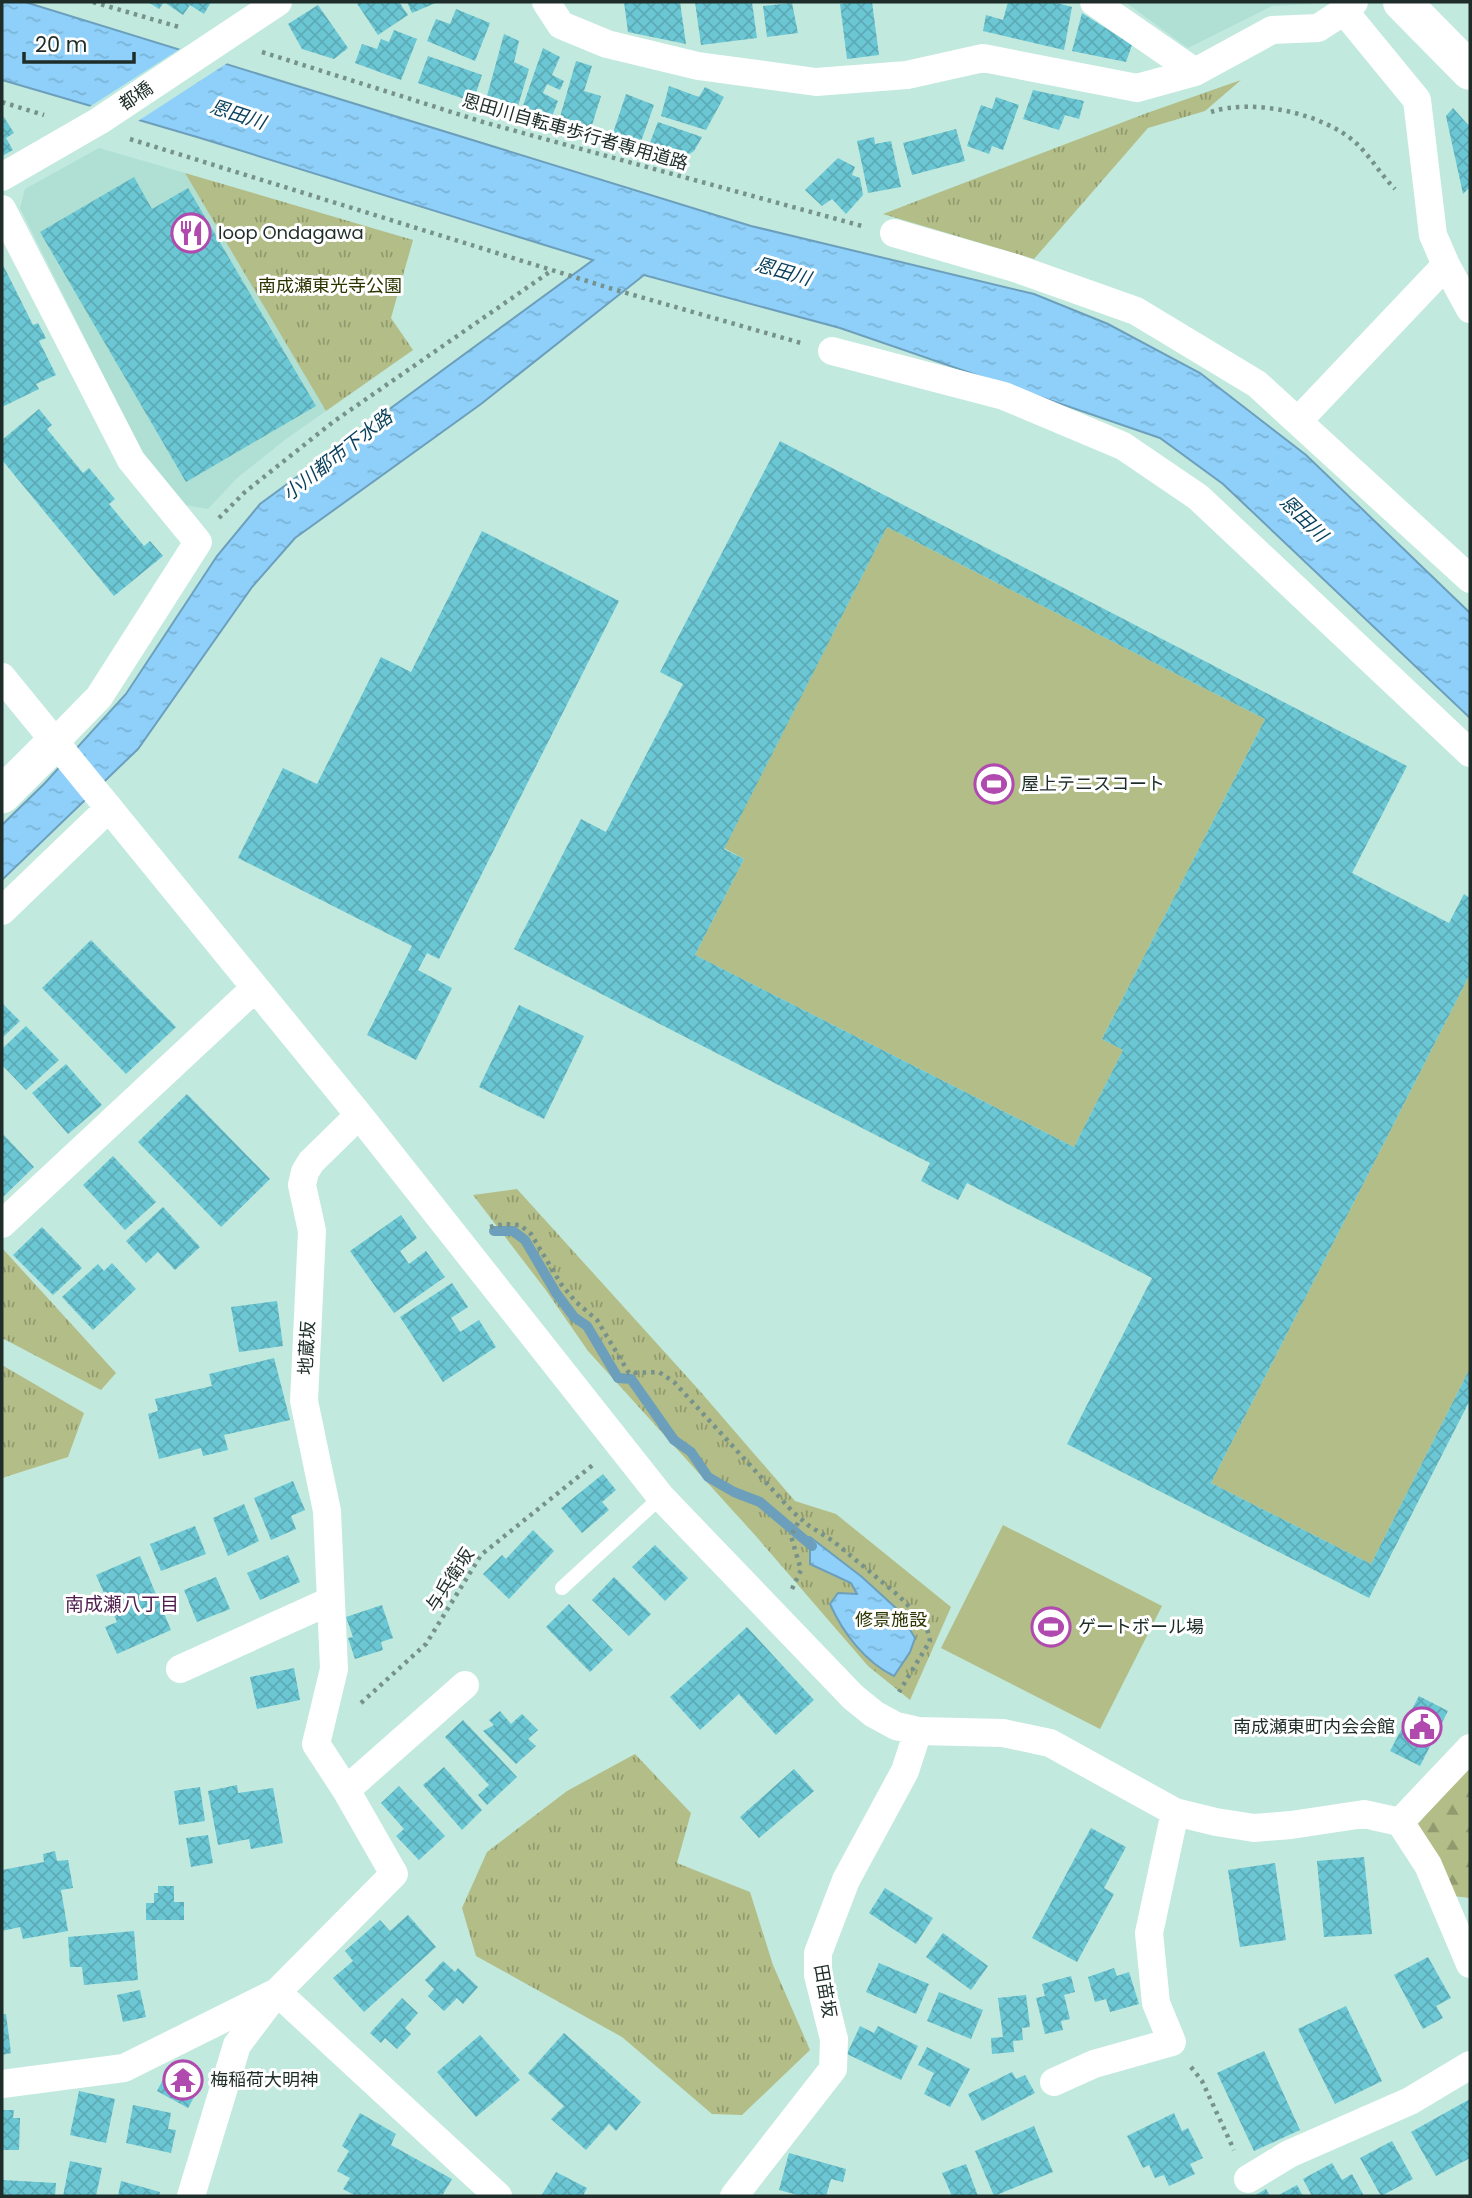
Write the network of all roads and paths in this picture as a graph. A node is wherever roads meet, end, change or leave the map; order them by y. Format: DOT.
graph roads {
  1 [pos="93,2"];
  2 [pos="278,2"];
  3 [pos="547,2"];
  4 [pos="1094,2"];
  5 [pos="1402,2"];
  6 [pos="1349,7"];
  7 [pos="186,29"];
  8 [pos="251,49"];
  9 [pos="1470,71"];
  10 [pos="1195,72"];
  11 [pos="1211,112"];
  12 [pos="94,125"];
  13 [pos="2,177"];
  14 [pos="2,209"];
  15 [pos="1430,212"];
  16 [pos="894,233"];
  17 [pos="1446,265"];
  18 [pos="552,271"];
  19 [pos="1470,309"];
  20 [pos="832,351"];
  21 [pos="1298,421"];
  22 [pos="198,542"];
  23 [pos="1470,579"];
  24 [pos="2,677"];
  25 [pos="57,745"];
  26 [pos="1470,753"];
  27 [pos="2,794"];
  28 [pos="106,804"];
  29 [pos="2,911"];
  30 [pos="255,988"];
  31 [pos="359,1115"];
  32 [pos="2,1224"];
  33 [pos="479,1230"];
  34 [pos="619,1444"];
  35 [pos="661,1497"];
  36 [pos="800,1519"];
  37 [pos="562,1588"];
  38 [pos="788,1596"];
  39 [pos="330,1601"];
  40 [pos="180,1669"];
  41 [pos="465,1685"];
  42 [pos="895,1698"];
  43 [pos="918,1731"];
  44 [pos="316,1744"];
  45 [pos="1470,1748"];
  46 [pos="346,1790"];
  47 [pos="1175,1812"];
  48 [pos="1400,1822"];
  49 [pos="1470,1964"];
  50 [pos="277,1992"];
  51 [pos="1470,2064"];
  52 [pos="1202,2081"];
  53 [pos="1054,2082"];
  54 [pos="2,2084"];
  55 [pos="1248,2179"];
  56 [pos="191,2196"];
  57 [pos="498,2196"];
  58 [pos="734,2196"];
  1 -- 7 [label="path"];
  2 -- 12 [label="street, 都橋"];
  3 -- 10 [label="street"];
  4 -- 10 [label="street"];
  5 -- 9 [label="main road"];
  6 -- 10 [label="street"];
  6 -- 15 [label="street"];
  8 -- 16 [label="path, 恩田川自転車歩行者専用道路"];
  11 -- 15 [label="path"];
  12 -- 13 [label="street, 都橋"];
  12 -- 18 [label="path"];
  14 -- 22 [label="street"];
  15 -- 17 [label="street"];
  16 -- 21 [label="street"];
  17 -- 19 [label="street"];
  17 -- 21 [label="street"];
  18 -- 20 [label="path"];
  18 -- 22 [label="path"];
  20 -- 26 [label="street"];
  21 -- 23 [label="street"];
  22 -- 25 [label="street"];
  24 -- 25 [label="street"];
  25 -- 27 [label="street"];
  25 -- 28 [label="street"];
  28 -- 29 [label="street"];
  28 -- 30 [label="street"];
  30 -- 31 [label="street"];
  30 -- 32 [label="street"];
  31 -- 34 [label="street"];
  31 -- 39 [label="street, 地蔵坂"];
  33 -- 36 [label="path"];
  34 -- 35 [label="street"];
  34 -- 44 [label="path, 与兵衛坂"];
  35 -- 37 [label="lane"];
  35 -- 43 [label="street"];
  36 -- 38 [label="path"];
  36 -- 42 [label="path"];
  39 -- 40 [label="street"];
  39 -- 44 [label="street, 地蔵坂"];
  41 -- 46 [label="street"];
  43 -- 47 [label="street"];
  43 -- 58 [label="street, 田苗坂"];
  44 -- 46 [label="street"];
  45 -- 48 [label="street"];
  46 -- 50 [label="street"];
  47 -- 48 [label="street"];
  47 -- 53 [label="street"];
  48 -- 49 [label="street"];
  50 -- 54 [label="street"];
  50 -- 56 [label="street"];
  50 -- 57 [label="street"];
  51 -- 55 [label="street"];
  52 -- 55 [label="path"];
}
